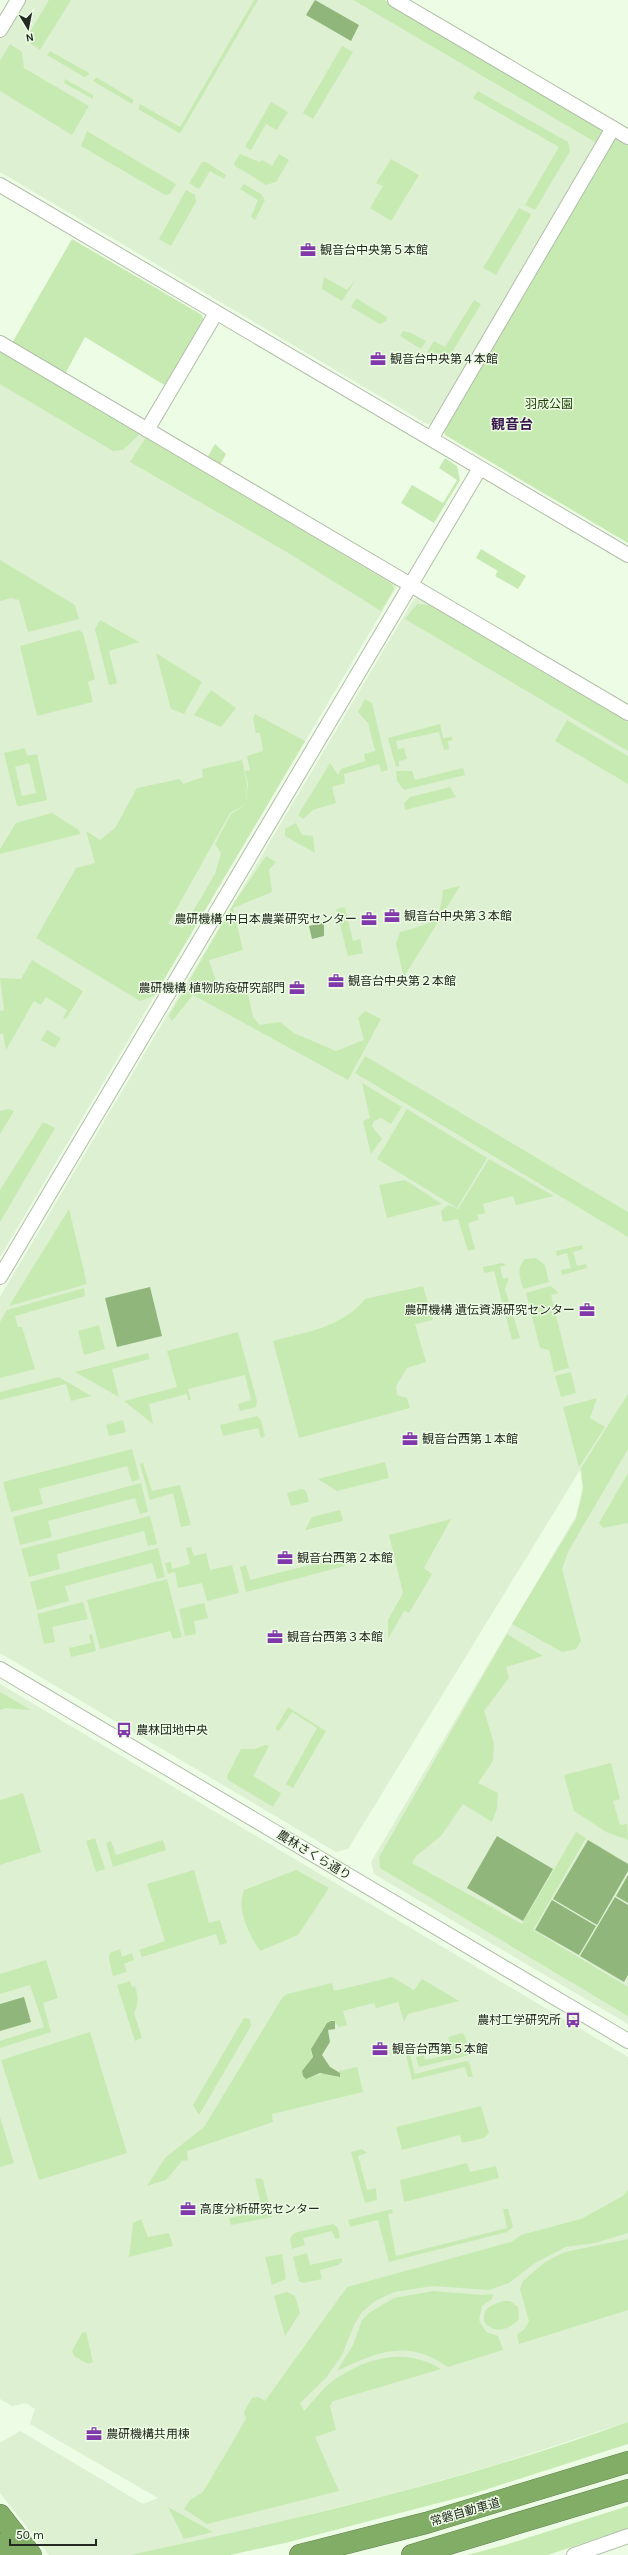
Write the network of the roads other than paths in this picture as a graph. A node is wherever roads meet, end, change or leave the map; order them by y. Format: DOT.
graph roads {
  1 [pos="18,0"];
  2 [pos="395,0"];
  3 [pos="0,30"];
  4 [pos="613,128"];
  5 [pos="628,137"];
  6 [pos="0,184"];
  7 [pos="216,312"];
  8 [pos="0,343"];
  9 [pos="147,430"];
  10 [pos="431,439"];
  11 [pos="480,468"];
  12 [pos="628,555"];
  13 [pos="411,584"];
  14 [pos="628,713"];
  15 [pos="0,1277"];
  16 [pos="0,1669"];
  17 [pos="628,2041"];
  18 [pos="628,2462"];
  19 [pos="628,2490"];
  20 [pos="0,2515"];
  21 [pos="628,2536"];
  22 [pos="0,2544"];
  23 [pos="8,2555"];
  24 [pos="31,2555"];
  25 [pos="300,2555"];
  26 [pos="412,2555"];
  27 [pos="574,2555"];
  1 -- 3 [label="street"];
  2 -- 4 [label="street"];
  4 -- 5 [label="street"];
  4 -- 10 [label="street"];
  6 -- 7 [label="street"];
  7 -- 9 [label="street"];
  7 -- 10 [label="street"];
  8 -- 9 [label="street"];
  9 -- 13 [label="street"];
  10 -- 11 [label="street"];
  11 -- 12 [label="street"];
  11 -- 13 [label="street"];
  13 -- 14 [label="street"];
  13 -- 15 [label="street"];
  16 -- 17 [label="street, 農林さくら通り"];
  18 -- 25 [label="highway, 常磐自動車道"];
  19 -- 26 [label="highway"];
  20 -- 24 [label="highway"];
  21 -- 27 [label="street"];
  22 -- 23 [label="highway"];
}
